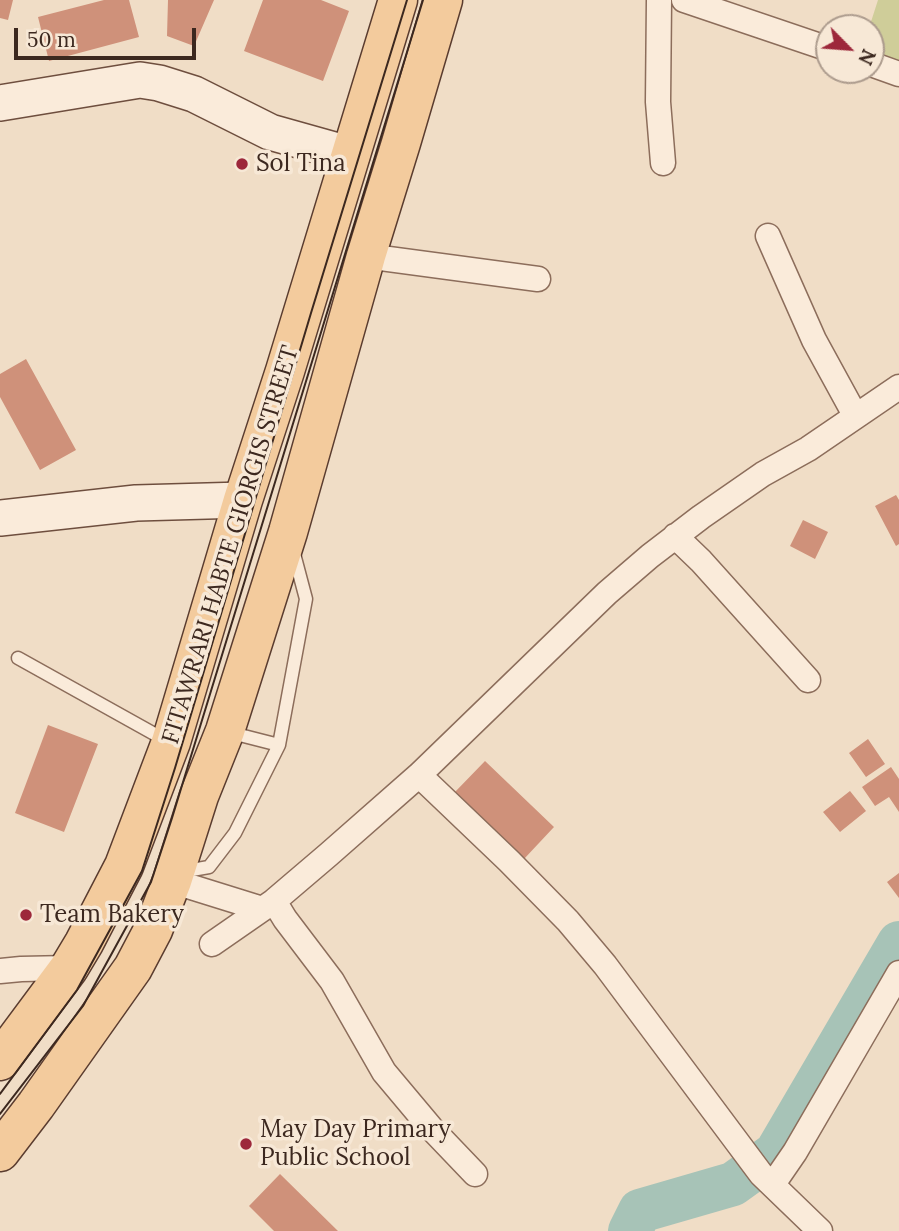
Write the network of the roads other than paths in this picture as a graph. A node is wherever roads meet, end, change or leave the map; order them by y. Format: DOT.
graph roads {
  1 [pos="398,0"];
  2 [pos="443,0"];
  3 [pos="659,0"];
  4 [pos="684,0"];
  5 [pos="815,44"];
  6 [pos="0,103"];
  7 [pos="352,155"];
  8 [pos="663,163"];
  9 [pos="768,236"];
  10 [pos="366,256"];
  11 [pos="538,279"];
  12 [pos="899,387"];
  13 [pos="855,415"];
  14 [pos="243,500"];
  15 [pos="0,517"];
  16 [pos="288,533"];
  17 [pos="675,536"];
  18 [pos="18,658"];
  19 [pos="808,680"];
  20 [pos="225,731"];
  21 [pos="171,742"];
  22 [pos="279,745"];
  23 [pos="419,775"];
  24 [pos="173,877"];
  25 [pos="268,905"];
  26 [pos="212,944"];
  27 [pos="69,968"];
  28 [pos="0,971"];
  29 [pos="899,972"];
  30 [pos="888,1015"];
  31 [pos="0,1061"];
  32 [pos="0,1152"];
  33 [pos="760,1171"];
  34 [pos="475,1174"];
  35 [pos="820,1231"];
  1 -- 7 [label="main road, FITAWRARI HABTE GIORGIS STREET"];
  2 -- 10 [label="main road"];
  3 -- 8 [label="street"];
  4 -- 5 [label="street"];
  6 -- 7 [label="street"];
  7 -- 14 [label="main road, FITAWRARI HABTE GIORGIS STREET"];
  9 -- 13 [label="street"];
  10 -- 11 [label="street"];
  10 -- 16 [label="main road"];
  12 -- 13 [label="street"];
  13 -- 17 [label="street"];
  14 -- 15 [label="street"];
  14 -- 21 [label="main road, FITAWRARI HABTE GIORGIS STREET"];
  16 -- 20 [label="main road"];
  16 -- 22 [label="lane"];
  17 -- 19 [label="street"];
  17 -- 23 [label="street"];
  18 -- 21 [label="lane"];
  20 -- 22 [label="lane"];
  20 -- 24 [label="main road"];
  21 -- 27 [label="main road, FITAWRARI HABTE GIORGIS STREET"];
  22 -- 24 [label="lane"];
  23 -- 25 [label="street"];
  23 -- 33 [label="street"];
  24 -- 25 [label="street"];
  24 -- 32 [label="main road"];
  25 -- 26 [label="street"];
  25 -- 34 [label="street"];
  27 -- 28 [label="street"];
  27 -- 31 [label="main road, FITAWRARI HABTE GIORGIS STREET"];
  29 -- 30 [label="street"];
  30 -- 33 [label="street"];
  33 -- 35 [label="street"];
}
